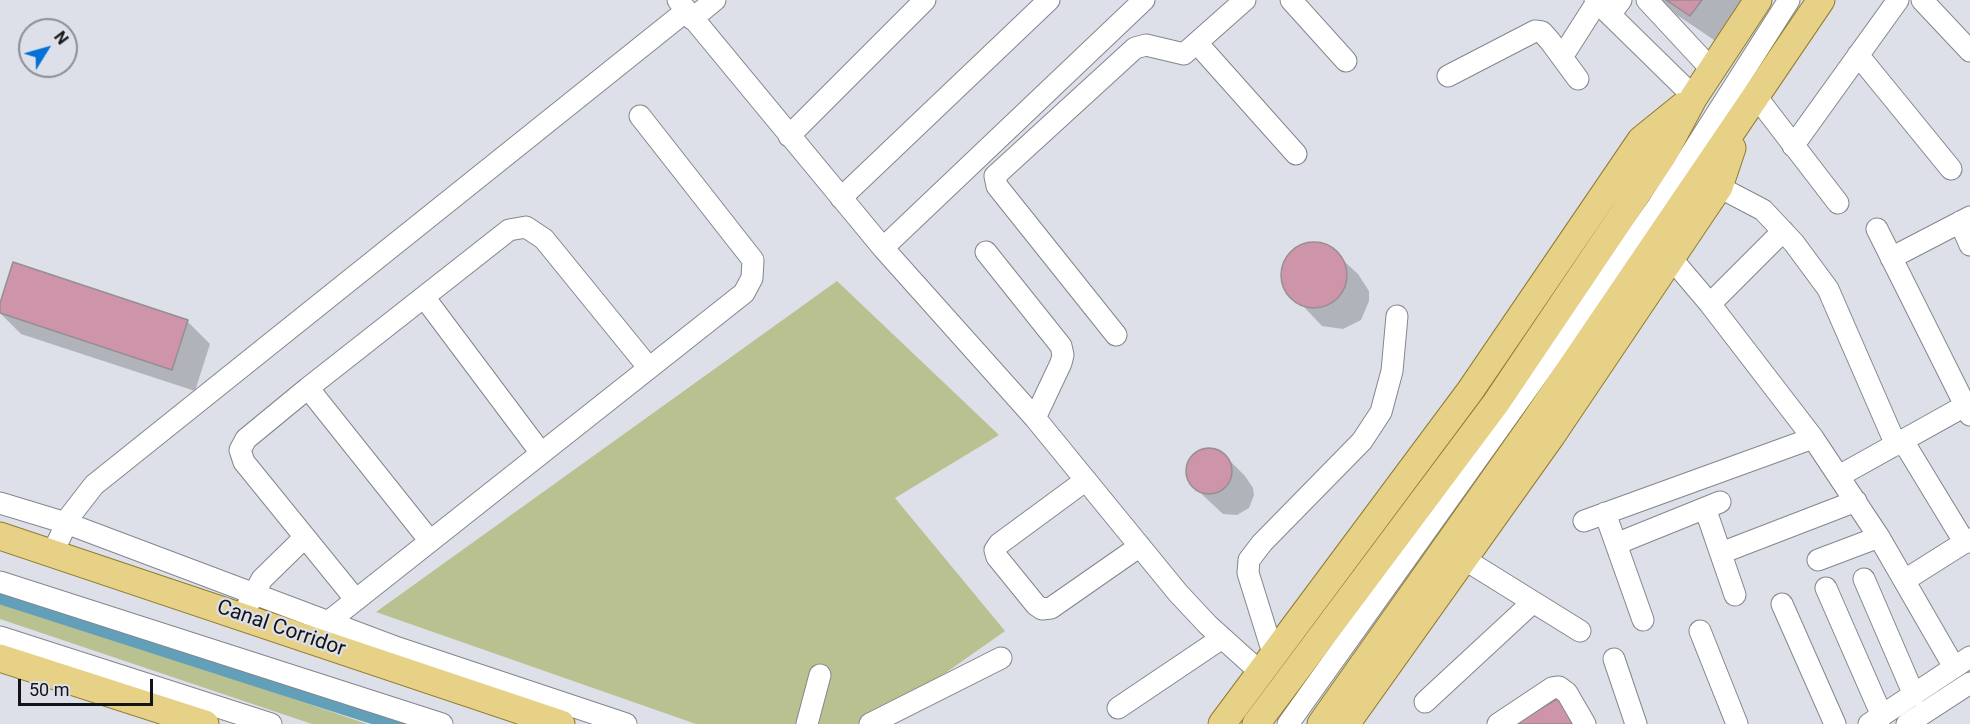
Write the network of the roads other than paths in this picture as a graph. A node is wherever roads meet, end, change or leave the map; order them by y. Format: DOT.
graph roads {
  1 [pos="715,0"];
  2 [pos="925,0"];
  3 [pos="1049,0"];
  4 [pos="1144,0"];
  5 [pos="1245,0"];
  6 [pos="1291,0"];
  7 [pos="1647,0"];
  8 [pos="1789,0"];
  9 [pos="1821,0"];
  10 [pos="1898,0"];
  11 [pos="1922,0"];
  12 [pos="1606,4"];
  13 [pos="1750,7"];
  14 [pos="685,10"];
  15 [pos="1197,43"];
  16 [pos="1970,51"];
  17 [pos="1858,55"];
  18 [pos="1562,57"];
  19 [pos="1346,61"];
  20 [pos="1712,70"];
  21 [pos="1448,76"];
  22 [pos="1578,79"];
  23 [pos="1694,97"];
  24 [pos="1749,105"];
  25 [pos="640,116"];
  26 [pos="789,136"];
  27 [pos="1793,146"];
  28 [pos="1296,154"];
  29 [pos="1951,169"];
  30 [pos="1719,187"];
  31 [pos="841,198"];
  32 [pos="1838,203"];
  33 [pos="1965,219"];
  34 [pos="1877,229"];
  35 [pos="1783,231"];
  36 [pos="1970,245"];
  37 [pos="883,248"];
  38 [pos="986,252"];
  39 [pos="1671,258"];
  40 [pos="1891,258"];
  41 [pos="424,297"];
  42 [pos="1710,304"];
  43 [pos="1397,316"];
  44 [pos="1116,335"];
  45 [pos="649,368"];
  46 [pos="308,388"];
  47 [pos="1968,408"];
  48 [pos="1035,418"];
  49 [pos="1813,438"];
  50 [pos="1900,443"];
  51 [pos="542,453"];
  52 [pos="1839,476"];
  53 [pos="1086,480"];
  54 [pos="1856,501"];
  55 [pos="0,503"];
  56 [pos="1605,513"];
  57 [pos="1584,520"];
  58 [pos="66,524"];
  59 [pos="0,536"];
  60 [pos="305,537"];
  61 [pos="1879,537"];
  62 [pos="430,541"];
  63 [pos="1967,541"];
  64 [pos="1616,544"];
  65 [pos="1140,546"];
  66 [pos="53,552"];
  67 [pos="1721,553"];
  68 [pos="1464,559"];
  69 [pos="1818,560"];
  70 [pos="1864,579"];
  71 [pos="1905,580"];
  72 [pos="0,582"];
  73 [pos="1826,588"];
  74 [pos="1735,595"];
  75 [pos="356,600"];
  76 [pos="1533,602"];
  77 [pos="1782,604"];
  78 [pos="248,605"];
  79 [pos="1643,620"];
  80 [pos="328,622"];
  81 [pos="1580,631"];
  82 [pos="1700,631"];
  83 [pos="0,637"];
  84 [pos="1222,638"];
  85 [pos="0,658"];
  86 [pos="1001,658"];
  87 [pos="1614,659"];
  88 [pos="1266,662"];
  89 [pos="1964,665"];
  90 [pos="820,675"];
  91 [pos="1970,683"];
  92 [pos="1914,695"];
  93 [pos="1425,702"];
  94 [pos="1118,708"];
  95 [pos="1876,720"];
  96 [pos="205,724"];
  97 [pos="271,724"];
  98 [pos="442,724"];
  99 [pos="561,724"];
  100 [pos="626,724"];
  101 [pos="807,724"];
  102 [pos="870,724"];
  103 [pos="1222,724"];
  104 [pos="1256,724"];
  105 [pos="1287,724"];
  106 [pos="1320,724"];
  107 [pos="1346,724"];
  108 [pos="1498,724"];
  109 [pos="1585,724"];
  110 [pos="1636,724"];
  111 [pos="1737,724"];
  112 [pos="1835,724"];
  113 [pos="1907,724"];
  1 -- 14 [label="street"];
  2 -- 26 [label="street"];
  3 -- 31 [label="street"];
  4 -- 37 [label="street"];
  5 -- 15 [label="street"];
  6 -- 19 [label="street"];
  7 -- 20 [label="street"];
  8 -- 105 [label="street"];
  9 -- 24 [label="main road"];
  10 -- 17 [label="street"];
  11 -- 16 [label="street"];
  12 -- 18 [label="street"];
  12 -- 23 [label="street"];
  13 -- 20 [label="main road"];
  14 -- 26 [label="street"];
  14 -- 58 [label="street"];
  15 -- 28 [label="street"];
  15 -- 44 [label="street"];
  17 -- 27 [label="street"];
  17 -- 29 [label="street"];
  18 -- 21 [label="street"];
  18 -- 22 [label="street"];
  20 -- 23 [label="main road"];
  23 -- 88 [label="main road"];
  23 -- 104 [label="main road"];
  24 -- 27 [label="street"];
  24 -- 30 [label="main road"];
  24 -- 106 [label="main road"];
  25 -- 45 [label="street"];
  26 -- 31 [label="street"];
  27 -- 32 [label="street"];
  30 -- 35 [label="street"];
  30 -- 39 [label="main road"];
  31 -- 37 [label="street"];
  33 -- 36 [label="street"];
  33 -- 40 [label="street"];
  34 -- 40 [label="street"];
  35 -- 42 [label="street"];
  35 -- 50 [label="street"];
  37 -- 48 [label="street"];
  38 -- 48 [label="street"];
  39 -- 42 [label="street"];
  39 -- 68 [label="main road"];
  40 -- 47 [label="street"];
  41 -- 45 [label="street"];
  41 -- 46 [label="street"];
  41 -- 51 [label="street"];
  42 -- 49 [label="street"];
  43 -- 88 [label="street"];
  45 -- 51 [label="street"];
  46 -- 60 [label="street"];
  46 -- 62 [label="street"];
  47 -- 50 [label="street"];
  48 -- 53 [label="street"];
  49 -- 52 [label="street"];
  49 -- 56 [label="street"];
  50 -- 52 [label="street"];
  50 -- 63 [label="street"];
  51 -- 62 [label="street"];
  52 -- 54 [label="street"];
  53 -- 65 [label="street"];
  53 -- 65 [label="street"];
  54 -- 61 [label="street"];
  54 -- 67 [label="street"];
  55 -- 58 [label="street"];
  56 -- 57 [label="street"];
  56 -- 64 [label="street"];
  58 -- 66 [label="street"];
  58 -- 78 [label="street"];
  59 -- 66 [label="main road, Canal Corridor"];
  60 -- 75 [label="street"];
  60 -- 78 [label="street"];
  61 -- 69 [label="street"];
  61 -- 71 [label="street"];
  62 -- 75 [label="street"];
  63 -- 71 [label="street"];
  64 -- 67 [label="street"];
  64 -- 79 [label="street"];
  65 -- 84 [label="street"];
  66 -- 78 [label="main road, Canal Corridor"];
  67 -- 74 [label="street"];
  68 -- 76 [label="street"];
  68 -- 107 [label="main road"];
  70 -- 92 [label="street"];
  71 -- 89 [label="street"];
  72 -- 98 [label="street"];
  73 -- 95 [label="street"];
  75 -- 80 [label="street"];
  76 -- 81 [label="street"];
  76 -- 93 [label="street"];
  77 -- 112 [label="street"];
  78 -- 80 [label="street"];
  78 -- 99 [label="main road, Canal Corridor"];
  80 -- 100 [label="street"];
  82 -- 111 [label="street"];
  83 -- 97 [label="street"];
  84 -- 88 [label="street"];
  84 -- 94 [label="street"];
  85 -- 96 [label="main road"];
  86 -- 102 [label="street"];
  87 -- 110 [label="street"];
  88 -- 103 [label="main road"];
  89 -- 92 [label="street"];
  90 -- 101 [label="street"];
  91 -- 113 [label="street"];
  92 -- 95 [label="street"];
  108 -- 109 [label="street"];
}
